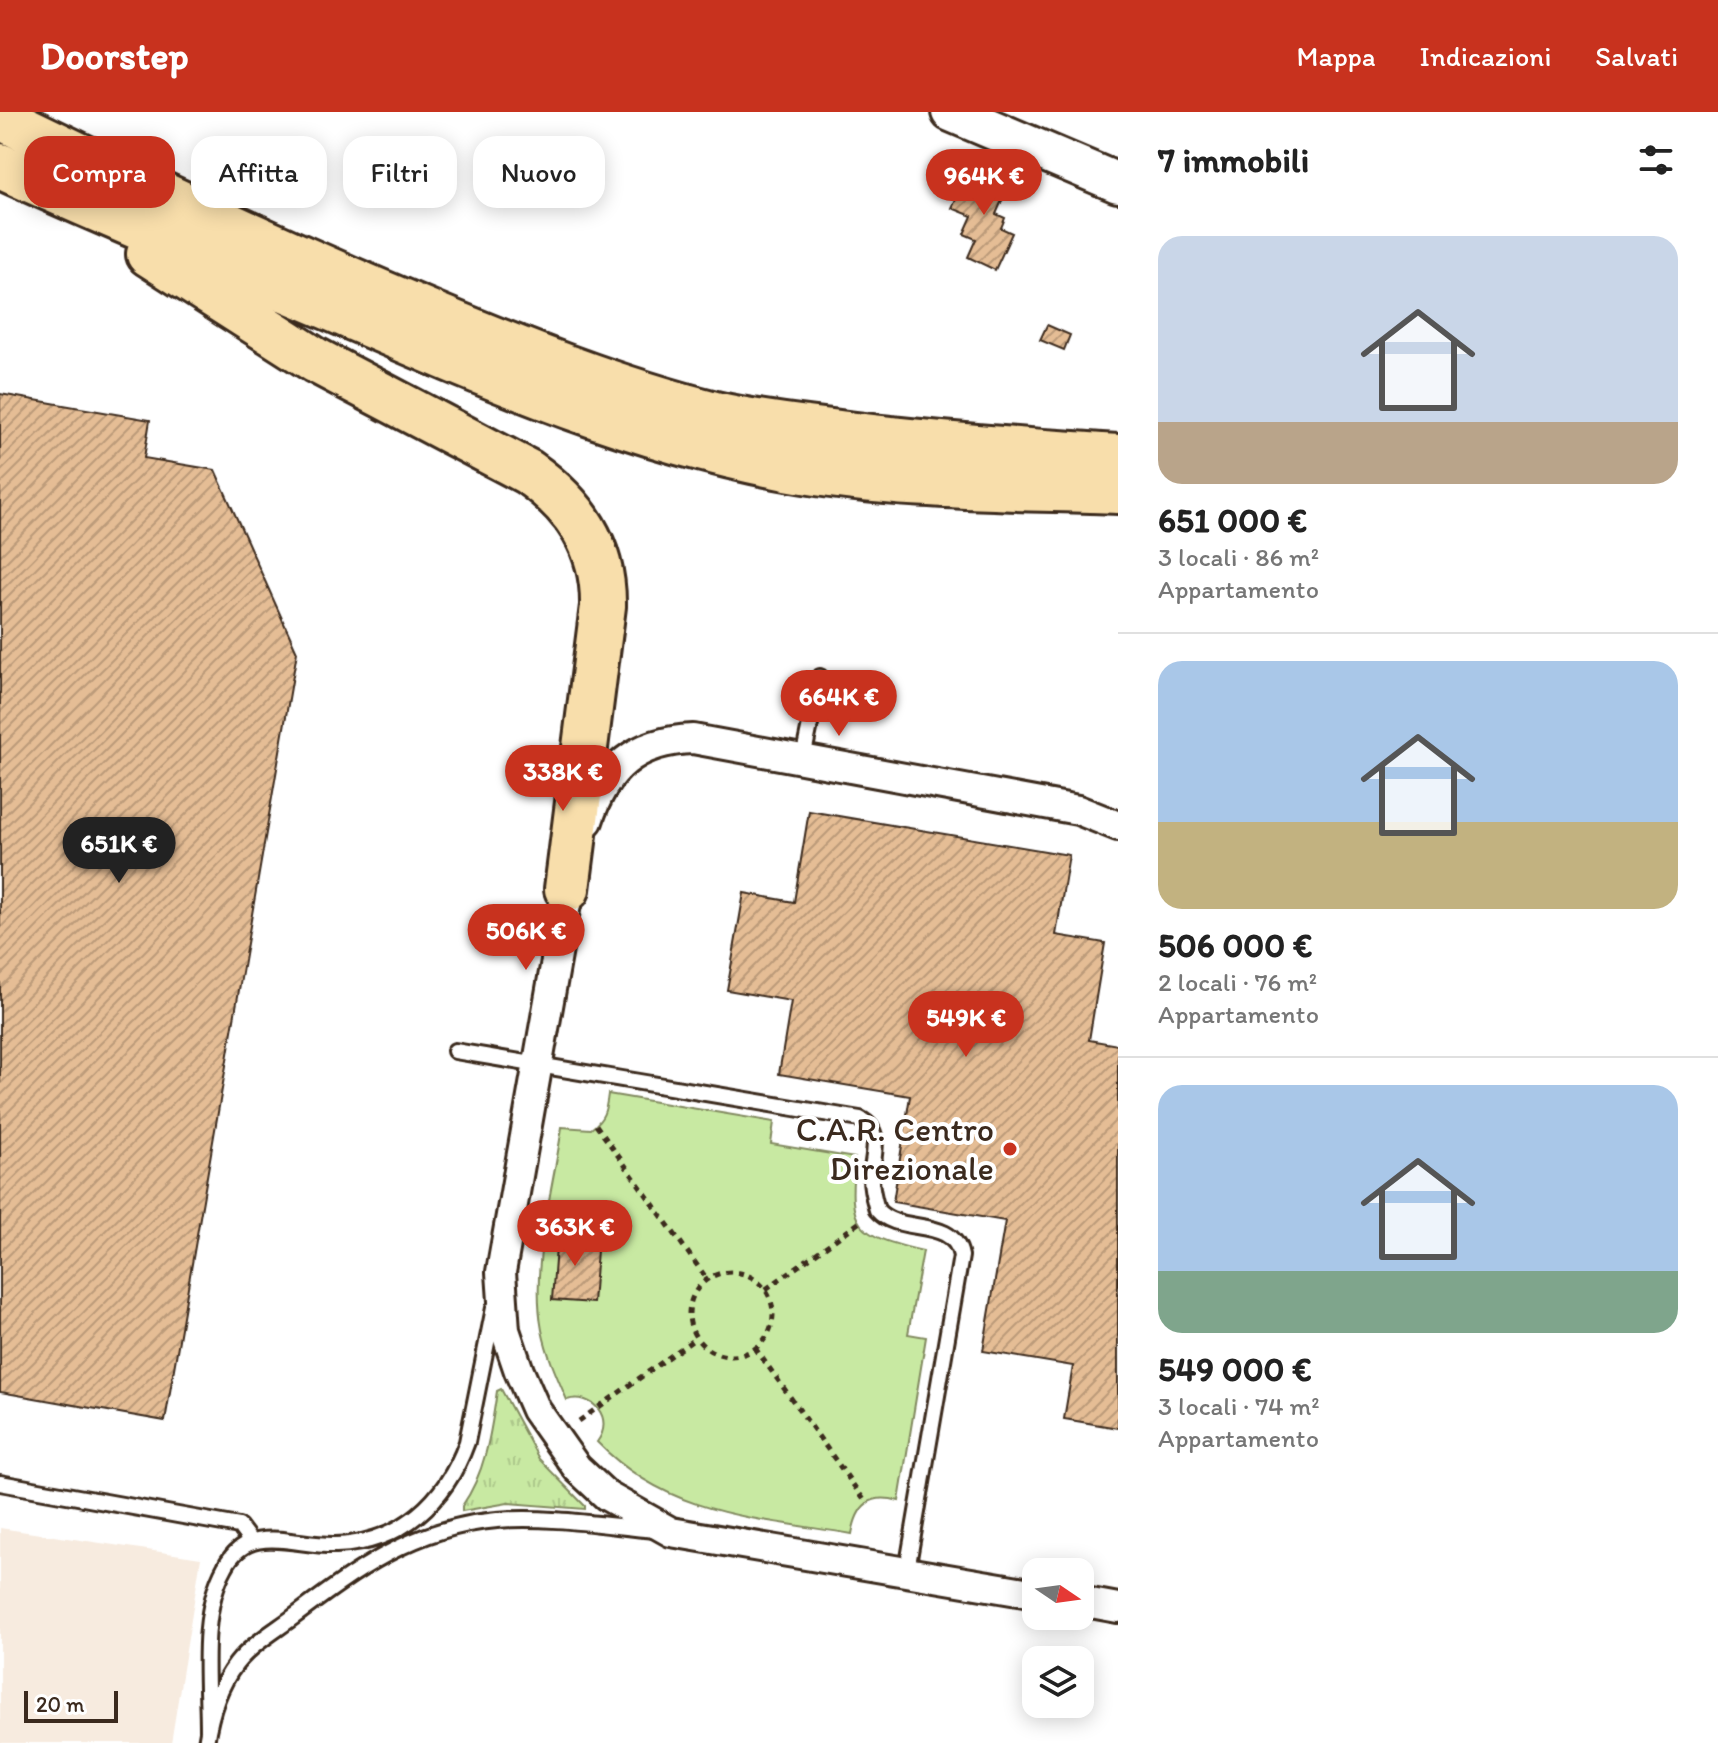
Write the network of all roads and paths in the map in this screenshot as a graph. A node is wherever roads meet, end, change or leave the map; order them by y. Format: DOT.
graph roads {
  1 [pos="951,112"];
  2 [pos="0,117"];
  3 [pos="0,166"];
  4 [pos="24,177"];
  5 [pos="1118,183"];
  6 [pos="77,208"];
  7 [pos="95,208"];
  8 [pos="1118,457"];
  9 [pos="1118,491"];
  10 [pos="820,677"];
  11 [pos="803,758"];
  12 [pos="1118,809"];
  13 [pos="1078,810"];
  14 [pos="1118,826"];
  15 [pos="567,889"];
  16 [pos="455,1051"];
  17 [pos="537,1065"];
  18 [pos="596,1125"];
  19 [pos="877,1210"];
  20 [pos="501,1272"];
  21 [pos="707,1279"];
  22 [pos="766,1289"];
  23 [pos="696,1338"];
  24 [pos="755,1348"];
  25 [pos="578,1421"];
  26 [pos="0,1483"];
  27 [pos="867,1504"];
  28 [pos="671,1532"];
  29 [pos="251,1542"];
  30 [pos="907,1570"];
  31 [pos="1022,1591"];
  32 [pos="1094,1604"];
  33 [pos="1118,1608"];
  34 [pos="207,1737"];
  1 -- 5 [label="street"];
  2 -- 8 [label="highway"];
  3 -- 4 [label="highway"];
  6 -- 15 [label="highway"];
  7 -- 9 [label="highway"];
  10 -- 11 [label="lane"];
  11 -- 13 [label="street"];
  11 -- 15 [label="street"];
  12 -- 13 [label="street"];
  13 -- 14 [label="street"];
  15 -- 17 [label="street"];
  16 -- 17 [label="lane"];
  17 -- 19 [label="lane"];
  17 -- 20 [label="street"];
  18 -- 21 [label="path"];
  19 -- 22 [label="path"];
  19 -- 30 [label="lane"];
  20 -- 28 [label="street"];
  20 -- 29 [label="lane"];
  21 -- 22 [label="path"];
  21 -- 23 [label="path"];
  22 -- 24 [label="path"];
  23 -- 24 [label="path"];
  23 -- 25 [label="path"];
  24 -- 27 [label="path"];
  26 -- 29 [label="lane"];
  28 -- 30 [label="street"];
  28 -- 34 [label="lane"];
  29 -- 34 [label="lane"];
  30 -- 31 [label="street"];
  32 -- 33 [label="street"];
}
